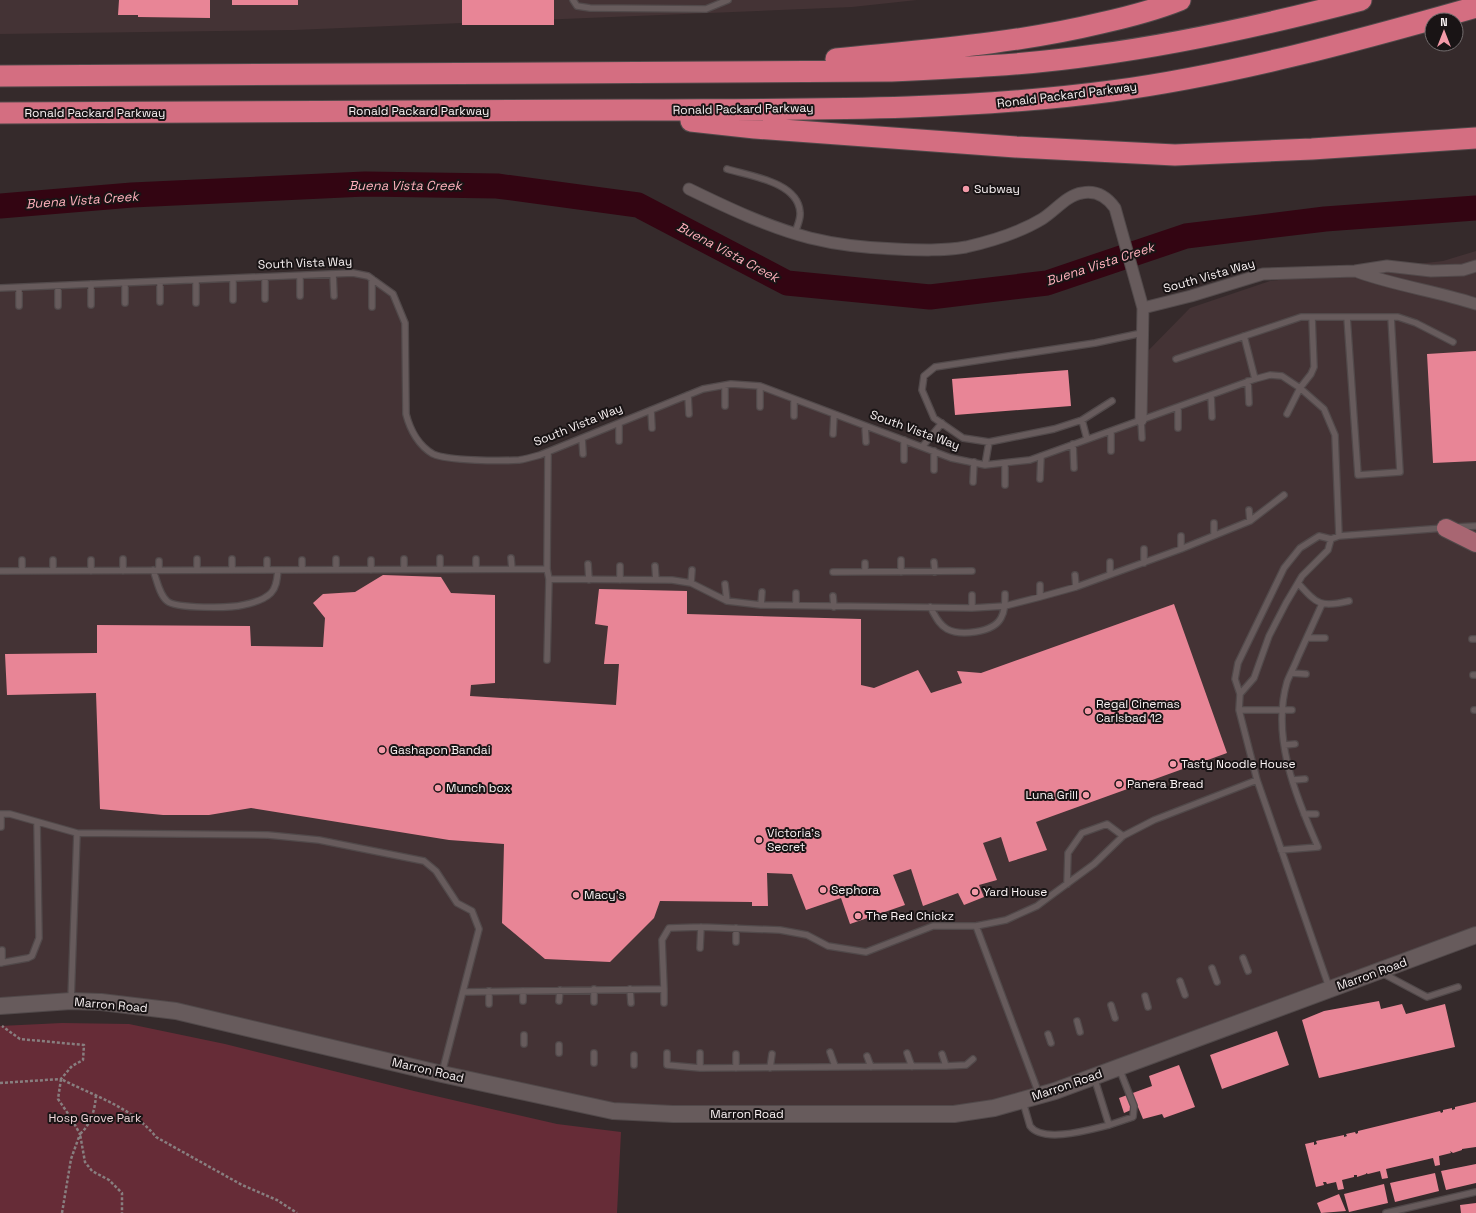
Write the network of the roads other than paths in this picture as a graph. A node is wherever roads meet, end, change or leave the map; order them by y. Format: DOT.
graph roads {
  1 [pos="573,0"];
  2 [pos="728,0"];
  3 [pos="1180,0"];
  4 [pos="1361,0"];
  5 [pos="1476,7"];
  6 [pos="704,71"];
  7 [pos="0,76"];
  8 [pos="587,110"];
  9 [pos="0,113"];
  10 [pos="1476,138"];
  11 [pos="1443,141"];
  12 [pos="1476,154"];
  13 [pos="727,169"];
  14 [pos="689,189"];
  15 [pos="795,233"];
  16 [pos="1476,266"];
  17 [pos="1355,271"];
  18 [pos="334,274"];
  19 [pos="300,276"];
  20 [pos="265,277"];
  21 [pos="233,278"];
  22 [pos="372,279"];
  23 [pos="196,280"];
  24 [pos="160,282"];
  25 [pos="125,283"];
  26 [pos="91,284"];
  27 [pos="58,286"];
  28 [pos="0,288"];
  29 [pos="19,288"];
  30 [pos="300,296"];
  31 [pos="334,296"];
  32 [pos="265,299"];
  33 [pos="233,300"];
  34 [pos="160,302"];
  35 [pos="125,303"];
  36 [pos="196,303"];
  37 [pos="1476,304"];
  38 [pos="91,305"];
  39 [pos="19,306"];
  40 [pos="58,306"];
  41 [pos="372,307"];
  42 [pos="1142,308"];
  43 [pos="1312,317"];
  44 [pos="1347,317"];
  45 [pos="1391,317"];
  46 [pos="1142,334"];
  47 [pos="1244,336"];
  48 [pos="1454,342"];
  49 [pos="1176,359"];
  50 [pos="1255,379"];
  51 [pos="1248,381"];
  52 [pos="725,386"];
  53 [pos="760,386"];
  54 [pos="1300,388"];
  55 [pos="1211,394"];
  56 [pos="688,395"];
  57 [pos="794,399"];
  58 [pos="1112,402"];
  59 [pos="1249,403"];
  60 [pos="725,406"];
  61 [pos="760,407"];
  62 [pos="1178,407"];
  63 [pos="651,410"];
  64 [pos="689,414"];
  65 [pos="834,414"];
  66 [pos="1287,414"];
  67 [pos="794,416"];
  68 [pos="1212,417"];
  69 [pos="1082,420"];
  70 [pos="1141,420"];
  71 [pos="619,422"];
  72 [pos="942,424"];
  73 [pos="866,426"];
  74 [pos="652,428"];
  75 [pos="1178,428"];
  76 [pos="1111,431"];
  77 [pos="833,434"];
  78 [pos="582,438"];
  79 [pos="1142,438"];
  80 [pos="1087,439"];
  81 [pos="904,440"];
  82 [pos="619,441"];
  83 [pos="866,442"];
  84 [pos="989,442"];
  85 [pos="1073,444"];
  86 [pos="922,447"];
  87 [pos="934,451"];
  88 [pos="1111,451"];
  89 [pos="548,452"];
  90 [pos="583,454"];
  91 [pos="1041,456"];
  92 [pos="904,460"];
  93 [pos="974,462"];
  94 [pos="1005,463"];
  95 [pos="985,465"];
  96 [pos="1074,468"];
  97 [pos="934,470"];
  98 [pos="1040,479"];
  99 [pos="974,482"];
  100 [pos="1005,485"];
  101 [pos="1284,495"];
  102 [pos="1249,510"];
  103 [pos="1250,521"];
  104 [pos="1214,523"];
  105 [pos="1476,526"];
  106 [pos="1446,528"];
  107 [pos="1214,535"];
  108 [pos="1181,536"];
  109 [pos="1339,536"];
  110 [pos="1330,539"];
  111 [pos="1476,543"];
  112 [pos="1144,549"];
  113 [pos="1181,549"];
  114 [pos="440,558"];
  115 [pos="511,558"];
  116 [pos="123,559"];
  117 [pos="198,559"];
  118 [pos="232,559"];
  119 [pos="336,559"];
  120 [pos="404,559"];
  121 [pos="476,559"];
  122 [pos="22,560"];
  123 [pos="53,560"];
  124 [pos="91,560"];
  125 [pos="267,560"];
  126 [pos="302,560"];
  127 [pos="371,560"];
  128 [pos="901,560"];
  129 [pos="159,561"];
  130 [pos="865,562"];
  131 [pos="934,562"];
  132 [pos="1110,562"];
  133 [pos="1144,562"];
  134 [pos="588,564"];
  135 [pos="620,566"];
  136 [pos="655,566"];
  137 [pos="476,569"];
  138 [pos="512,569"];
  139 [pos="547,569"];
  140 [pos="156,570"];
  141 [pos="198,570"];
  142 [pos="232,570"];
  143 [pos="267,570"];
  144 [pos="278,570"];
  145 [pos="302,570"];
  146 [pos="336,570"];
  147 [pos="371,570"];
  148 [pos="404,570"];
  149 [pos="440,570"];
  150 [pos="692,570"];
  151 [pos="0,571"];
  152 [pos="22,571"];
  153 [pos="53,571"];
  154 [pos="91,571"];
  155 [pos="123,571"];
  156 [pos="972,571"];
  157 [pos="833,572"];
  158 [pos="865,572"];
  159 [pos="901,572"];
  160 [pos="934,572"];
  161 [pos="1110,574"];
  162 [pos="1075,575"];
  163 [pos="549,579"];
  164 [pos="589,580"];
  165 [pos="620,580"];
  166 [pos="656,580"];
  167 [pos="691,583"];
  168 [pos="1298,583"];
  169 [pos="725,584"];
  170 [pos="1040,585"];
  171 [pos="1076,587"];
  172 [pos="762,592"];
  173 [pos="796,593"];
  174 [pos="1005,594"];
  175 [pos="972,595"];
  176 [pos="833,596"];
  177 [pos="1040,598"];
  178 [pos="726,601"];
  179 [pos="1349,601"];
  180 [pos="1322,604"];
  181 [pos="761,605"];
  182 [pos="796,605"];
  183 [pos="930,606"];
  184 [pos="1005,606"];
  185 [pos="834,607"];
  186 [pos="972,608"];
  187 [pos="1307,638"];
  188 [pos="1325,638"];
  189 [pos="547,660"];
  190 [pos="1291,673"];
  191 [pos="1306,674"];
  192 [pos="1240,694"];
  193 [pos="1239,710"];
  194 [pos="1281,710"];
  195 [pos="1292,710"];
  196 [pos="1295,744"];
  197 [pos="1284,745"];
  198 [pos="1305,779"];
  199 [pos="1257,780"];
  200 [pos="1293,780"];
  201 [pos="1,814"];
  202 [pos="1304,814"];
  203 [pos="1316,814"];
  204 [pos="37,822"];
  205 [pos="1,828"];
  206 [pos="77,833"];
  207 [pos="1123,836"];
  208 [pos="1282,850"];
  209 [pos="1067,884"];
  210 [pos="976,926"];
  211 [pos="701,927"];
  212 [pos="736,928"];
  213 [pos="1476,935"];
  214 [pos="736,942"];
  215 [pos="700,948"];
  216 [pos="2,950"];
  217 [pos="1243,958"];
  218 [pos="1,963"];
  219 [pos="1212,968"];
  220 [pos="1248,971"];
  221 [pos="1378,971"];
  222 [pos="1180,981"];
  223 [pos="1218,982"];
  224 [pos="1458,987"];
  225 [pos="594,989"];
  226 [pos="630,989"];
  227 [pos="664,989"];
  228 [pos="1330,989"];
  229 [pos="560,990"];
  230 [pos="489,991"];
  231 [pos="523,991"];
  232 [pos="463,992"];
  233 [pos="1185,994"];
  234 [pos="1145,996"];
  235 [pos="71,1001"];
  236 [pos="523,1002"];
  237 [pos="559,1002"];
  238 [pos="594,1002"];
  239 [pos="631,1003"];
  240 [pos="664,1003"];
  241 [pos="489,1004"];
  242 [pos="1111,1005"];
  243 [pos="0,1006"];
  244 [pos="1148,1007"];
  245 [pos="1115,1018"];
  246 [pos="1077,1021"];
  247 [pos="1080,1032"];
  248 [pos="1048,1034"];
  249 [pos="524,1036"];
  250 [pos="1051,1043"];
  251 [pos="524,1044"];
  252 [pos="559,1045"];
  253 [pos="830,1052"];
  254 [pos="559,1053"];
  255 [pos="594,1053"];
  256 [pos="667,1053"];
  257 [pos="700,1053"];
  258 [pos="906,1053"];
  259 [pos="736,1054"];
  260 [pos="772,1054"];
  261 [pos="942,1054"];
  262 [pos="634,1055"];
  263 [pos="867,1056"];
  264 [pos="974,1059"];
  265 [pos="594,1063"];
  266 [pos="634,1065"];
  267 [pos="835,1066"];
  268 [pos="946,1066"];
  269 [pos="870,1067"];
  270 [pos="912,1067"];
  271 [pos="1119,1067"];
  272 [pos="700,1068"];
  273 [pos="736,1068"];
  274 [pos="770,1068"];
  275 [pos="442,1074"];
  276 [pos="1094,1076"];
  277 [pos="1039,1095"];
  278 [pos="1022,1100"];
  279 [pos="1109,1125"];
  280 [pos="1476,1192"];
  281 [pos="1386,1213"];
  1 -- 2 [label="lane"];
  3 -- 6 [label="highway"];
  4 -- 6 [label="highway"];
  5 -- 8 [label="highway, Ronald Packard Parkway"];
  6 -- 7 [label="highway"];
  8 -- 9 [label="highway, Ronald Packard Parkway"];
  8 -- 11 [label="highway"];
  10 -- 11 [label="highway"];
  11 -- 12 [label="highway"];
  13 -- 15 [label="lane"];
  14 -- 15 [label="street"];
  15 -- 42 [label="street"];
  16 -- 17 [label="street, South Vista Way"];
  17 -- 37 [label="street, South Vista Way"];
  17 -- 42 [label="street, South Vista Way"];
  18 -- 19 [label="lane, South Vista Way"];
  18 -- 22 [label="lane, South Vista Way"];
  18 -- 31 [label="lane"];
  19 -- 20 [label="lane, South Vista Way"];
  19 -- 30 [label="lane"];
  20 -- 21 [label="lane, South Vista Way"];
  20 -- 32 [label="lane"];
  21 -- 23 [label="lane, South Vista Way"];
  21 -- 33 [label="lane"];
  22 -- 41 [label="lane"];
  22 -- 89 [label="lane, South Vista Way"];
  23 -- 24 [label="lane, South Vista Way"];
  23 -- 36 [label="lane"];
  24 -- 25 [label="lane, South Vista Way"];
  24 -- 34 [label="lane"];
  25 -- 26 [label="lane, South Vista Way"];
  25 -- 35 [label="lane"];
  26 -- 27 [label="lane, South Vista Way"];
  26 -- 38 [label="lane"];
  27 -- 29 [label="lane, South Vista Way"];
  27 -- 40 [label="lane"];
  28 -- 29 [label="lane, South Vista Way"];
  29 -- 39 [label="lane"];
  42 -- 46 [label="street"];
  43 -- 44 [label="lane"];
  43 -- 47 [label="lane"];
  43 -- 54 [label="lane"];
  44 -- 45 [label="lane"];
  44 -- 45 [label="lane"];
  45 -- 48 [label="lane"];
  46 -- 70 [label="street"];
  46 -- 72 [label="lane"];
  47 -- 49 [label="lane"];
  47 -- 50 [label="lane"];
  50 -- 51 [label="lane, South Vista Way"];
  50 -- 54 [label="lane, South Vista Way"];
  51 -- 55 [label="lane, South Vista Way"];
  51 -- 59 [label="lane"];
  52 -- 53 [label="lane, South Vista Way"];
  52 -- 56 [label="lane, South Vista Way"];
  52 -- 60 [label="lane"];
  53 -- 57 [label="lane, South Vista Way"];
  53 -- 61 [label="lane"];
  54 -- 66 [label="lane"];
  54 -- 109 [label="lane, South Vista Way"];
  55 -- 62 [label="lane, South Vista Way"];
  55 -- 68 [label="lane"];
  56 -- 63 [label="lane, South Vista Way"];
  56 -- 64 [label="lane"];
  57 -- 65 [label="lane, South Vista Way"];
  57 -- 67 [label="lane"];
  58 -- 69 [label="lane"];
  62 -- 70 [label="lane, South Vista Way"];
  62 -- 75 [label="lane"];
  63 -- 71 [label="lane, South Vista Way"];
  63 -- 74 [label="lane"];
  65 -- 73 [label="lane, South Vista Way"];
  65 -- 77 [label="lane"];
  69 -- 80 [label="lane"];
  69 -- 84 [label="lane"];
  70 -- 76 [label="lane, South Vista Way"];
  70 -- 79 [label="lane"];
  71 -- 78 [label="lane, South Vista Way"];
  71 -- 82 [label="lane"];
  72 -- 84 [label="lane"];
  72 -- 86 [label="lane"];
  73 -- 81 [label="lane, South Vista Way"];
  73 -- 83 [label="lane"];
  76 -- 80 [label="lane, South Vista Way"];
  76 -- 88 [label="lane"];
  78 -- 89 [label="lane, South Vista Way"];
  78 -- 90 [label="lane"];
  80 -- 85 [label="lane, South Vista Way"];
  81 -- 86 [label="lane, South Vista Way"];
  81 -- 92 [label="lane"];
  84 -- 95 [label="lane"];
  85 -- 91 [label="lane, South Vista Way"];
  85 -- 96 [label="lane"];
  86 -- 87 [label="lane, South Vista Way"];
  87 -- 93 [label="lane, South Vista Way"];
  87 -- 97 [label="lane"];
  89 -- 139 [label="lane"];
  91 -- 94 [label="lane, South Vista Way"];
  91 -- 98 [label="lane"];
  93 -- 95 [label="lane, South Vista Way"];
  93 -- 99 [label="lane"];
  94 -- 95 [label="lane, South Vista Way"];
  94 -- 100 [label="lane"];
  101 -- 103 [label="lane"];
  102 -- 103 [label="lane"];
  103 -- 107 [label="lane"];
  104 -- 107 [label="lane"];
  105 -- 106 [label="lane"];
  106 -- 109 [label="lane"];
  106 -- 111 [label="main road"];
  107 -- 113 [label="lane"];
  108 -- 113 [label="lane"];
  109 -- 110 [label="lane"];
  110 -- 168 [label="lane"];
  110 -- 192 [label="lane"];
  112 -- 133 [label="lane"];
  113 -- 133 [label="lane"];
  114 -- 149 [label="lane"];
  115 -- 138 [label="lane"];
  116 -- 155 [label="lane"];
  117 -- 141 [label="lane"];
  118 -- 142 [label="lane"];
  119 -- 146 [label="lane"];
  120 -- 148 [label="lane"];
  121 -- 137 [label="lane"];
  122 -- 152 [label="lane"];
  123 -- 153 [label="lane"];
  124 -- 154 [label="lane"];
  125 -- 143 [label="lane"];
  126 -- 145 [label="lane"];
  127 -- 147 [label="lane"];
  128 -- 159 [label="lane"];
  129 -- 140 [label="lane"];
  130 -- 158 [label="lane"];
  131 -- 160 [label="lane"];
  132 -- 161 [label="lane"];
  133 -- 161 [label="lane"];
  134 -- 164 [label="lane"];
  135 -- 165 [label="lane"];
  136 -- 166 [label="lane"];
  137 -- 138 [label="lane"];
  137 -- 149 [label="lane"];
  138 -- 139 [label="lane"];
  139 -- 163 [label="lane"];
  140 -- 141 [label="lane"];
  140 -- 144 [label="lane"];
  140 -- 155 [label="lane"];
  141 -- 142 [label="lane"];
  142 -- 143 [label="lane"];
  143 -- 144 [label="lane"];
  144 -- 145 [label="lane"];
  145 -- 146 [label="lane"];
  146 -- 147 [label="lane"];
  147 -- 148 [label="lane"];
  148 -- 149 [label="lane"];
  150 -- 167 [label="lane"];
  151 -- 152 [label="lane"];
  152 -- 153 [label="lane"];
  153 -- 154 [label="lane"];
  154 -- 155 [label="lane"];
  156 -- 160 [label="lane"];
  157 -- 158 [label="lane"];
  158 -- 159 [label="lane"];
  159 -- 160 [label="lane"];
  161 -- 171 [label="lane"];
  162 -- 171 [label="lane"];
  163 -- 164 [label="lane"];
  163 -- 189 [label="lane"];
  164 -- 165 [label="lane"];
  165 -- 166 [label="lane"];
  166 -- 167 [label="lane"];
  167 -- 178 [label="lane"];
  168 -- 180 [label="lane"];
  168 -- 192 [label="lane"];
  169 -- 178 [label="lane"];
  170 -- 177 [label="lane"];
  171 -- 177 [label="lane"];
  172 -- 181 [label="lane"];
  173 -- 182 [label="lane"];
  174 -- 184 [label="lane"];
  175 -- 186 [label="lane"];
  176 -- 185 [label="lane"];
  177 -- 184 [label="lane"];
  178 -- 181 [label="lane"];
  179 -- 180 [label="lane"];
  180 -- 187 [label="lane"];
  181 -- 182 [label="lane"];
  182 -- 185 [label="lane"];
  183 -- 184 [label="lane"];
  183 -- 185 [label="lane"];
  183 -- 186 [label="lane"];
  184 -- 186 [label="lane"];
  187 -- 188 [label="lane"];
  187 -- 190 [label="lane"];
  190 -- 191 [label="lane"];
  190 -- 194 [label="lane"];
  192 -- 193 [label="lane"];
  193 -- 194 [label="lane"];
  193 -- 199 [label="lane"];
  194 -- 195 [label="lane"];
  194 -- 197 [label="lane"];
  196 -- 197 [label="lane"];
  197 -- 200 [label="lane"];
  198 -- 200 [label="lane"];
  199 -- 207 [label="lane"];
  199 -- 208 [label="lane"];
  200 -- 202 [label="lane"];
  201 -- 204 [label="lane"];
  201 -- 205 [label="lane"];
  202 -- 203 [label="lane"];
  202 -- 208 [label="lane"];
  204 -- 206 [label="lane"];
  204 -- 218 [label="lane"];
  206 -- 232 [label="lane"];
  206 -- 235 [label="lane"];
  207 -- 209 [label="lane"];
  207 -- 209 [label="lane"];
  208 -- 228 [label="lane"];
  209 -- 210 [label="lane"];
  210 -- 212 [label="lane"];
  210 -- 277 [label="lane"];
  211 -- 212 [label="lane"];
  211 -- 215 [label="lane"];
  211 -- 227 [label="lane"];
  212 -- 214 [label="lane"];
  213 -- 221 [label="main road, Marron Road"];
  216 -- 218 [label="lane"];
  217 -- 220 [label="lane"];
  219 -- 223 [label="lane"];
  221 -- 224 [label="lane"];
  221 -- 228 [label="main road, Marron Road"];
  222 -- 233 [label="lane"];
  225 -- 226 [label="lane"];
  225 -- 229 [label="lane"];
  225 -- 238 [label="lane"];
  226 -- 227 [label="lane"];
  226 -- 239 [label="lane"];
  227 -- 240 [label="lane"];
  228 -- 271 [label="main road, Marron Road"];
  229 -- 231 [label="lane"];
  229 -- 237 [label="lane"];
  230 -- 231 [label="lane"];
  230 -- 232 [label="lane"];
  230 -- 241 [label="lane"];
  231 -- 236 [label="lane"];
  232 -- 275 [label="lane"];
  234 -- 244 [label="lane"];
  235 -- 243 [label="main road, Marron Road"];
  235 -- 275 [label="main road, Marron Road"];
  242 -- 245 [label="lane"];
  246 -- 247 [label="lane"];
  248 -- 250 [label="lane"];
  249 -- 251 [label="lane"];
  252 -- 254 [label="lane"];
  253 -- 267 [label="lane"];
  255 -- 265 [label="lane"];
  256 -- 272 [label="lane"];
  257 -- 272 [label="lane"];
  258 -- 270 [label="lane"];
  259 -- 273 [label="lane"];
  260 -- 274 [label="lane"];
  261 -- 268 [label="lane"];
  262 -- 266 [label="lane"];
  263 -- 269 [label="lane"];
  264 -- 268 [label="lane"];
  267 -- 269 [label="lane"];
  267 -- 274 [label="lane"];
  268 -- 270 [label="lane"];
  269 -- 270 [label="lane"];
  271 -- 276 [label="main road, Marron Road"];
  271 -- 279 [label="lane"];
  272 -- 273 [label="lane"];
  273 -- 274 [label="lane"];
  275 -- 278 [label="main road, Marron Road"];
  276 -- 277 [label="main road, Marron Road"];
  276 -- 279 [label="lane"];
  277 -- 278 [label="main road, Marron Road"];
  278 -- 279 [label="lane"];
  280 -- 281 [label="lane"];
}
